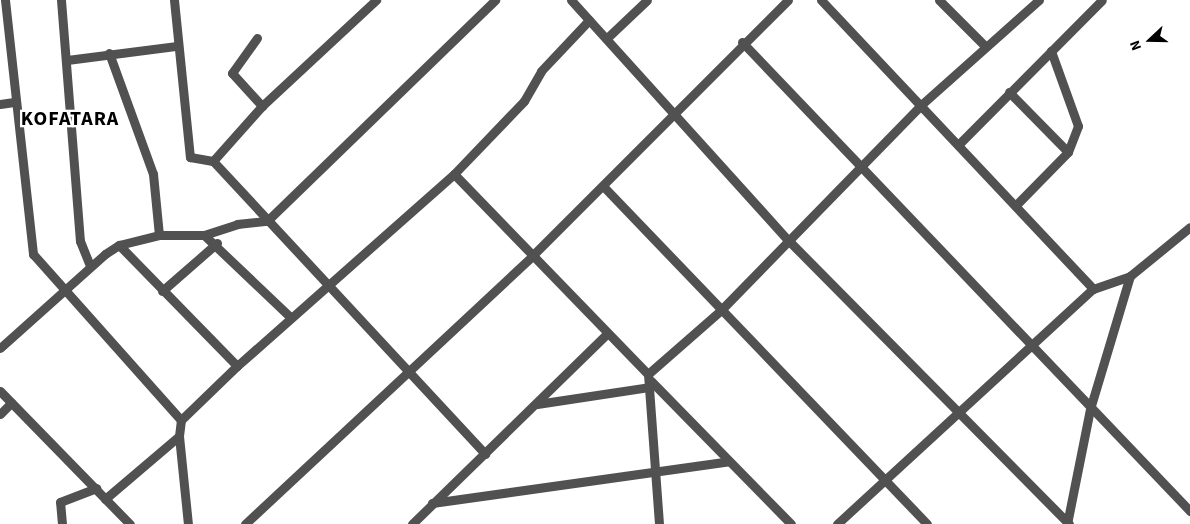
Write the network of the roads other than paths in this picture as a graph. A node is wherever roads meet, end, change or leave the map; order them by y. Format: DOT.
graph roads {
  1 [pos="5,0"];
  2 [pos="61,0"];
  3 [pos="174,0"];
  4 [pos="376,0"];
  5 [pos="495,0"];
  6 [pos="571,0"];
  7 [pos="647,0"];
  8 [pos="788,0"];
  9 [pos="822,0"];
  10 [pos="939,0"];
  11 [pos="1039,0"];
  12 [pos="1102,0"];
  13 [pos="588,20"];
  14 [pos="257,38"];
  15 [pos="607,38"];
  16 [pos="742,42"];
  17 [pos="177,46"];
  18 [pos="985,46"];
  19 [pos="1051,52"];
  20 [pos="109,53"];
  21 [pos="68,60"];
  22 [pos="1009,92"];
  23 [pos="14,102"];
  24 [pos="0,104"];
  25 [pos="922,105"];
  26 [pos="262,106"];
  27 [pos="678,113"];
  28 [pos="958,145"];
  29 [pos="1068,152"];
  30 [pos="213,161"];
  31 [pos="859,166"];
  32 [pos="454,174"];
  33 [pos="603,186"];
  34 [pos="1016,205"];
  35 [pos="267,221"];
  36 [pos="1188,230"];
  37 [pos="159,235"];
  38 [pos="204,235"];
  39 [pos="789,241"];
  40 [pos="217,243"];
  41 [pos="119,245"];
  42 [pos="532,256"];
  43 [pos="90,266"];
  44 [pos="1130,276"];
  45 [pos="327,285"];
  46 [pos="1093,289"];
  47 [pos="65,291"];
  48 [pos="162,291"];
  49 [pos="721,310"];
  50 [pos="290,317"];
  51 [pos="607,334"];
  52 [pos="1029,345"];
  53 [pos="0,348"];
  54 [pos="237,366"];
  55 [pos="407,370"];
  56 [pos="649,381"];
  57 [pos="0,391"];
  58 [pos="12,403"];
  59 [pos="536,404"];
  60 [pos="1090,409"];
  61 [pos="960,410"];
  62 [pos="0,414"];
  63 [pos="181,420"];
  64 [pos="179,436"];
  65 [pos="485,454"];
  66 [pos="729,461"];
  67 [pos="653,473"];
  68 [pos="884,479"];
  69 [pos="96,488"];
  70 [pos="106,499"];
  71 [pos="432,502"];
  72 [pos="1190,511"];
  73 [pos="1068,523"];
  74 [pos="62,524"];
  75 [pos="130,524"];
  76 [pos="188,524"];
  77 [pos="245,524"];
  78 [pos="412,524"];
  79 [pos="659,524"];
  80 [pos="791,524"];
  81 [pos="837,524"];
  82 [pos="927,524"];
  1 -- 23 [label="street"];
  2 -- 21 [label="street"];
  3 -- 17 [label="street"];
  4 -- 26 [label="street"];
  5 -- 35 [label="street"];
  6 -- 13 [label="street"];
  7 -- 15 [label="street"];
  8 -- 16 [label="street"];
  9 -- 25 [label="street"];
  10 -- 18 [label="street"];
  11 -- 18 [label="street"];
  12 -- 19 [label="street"];
  13 -- 15 [label="street"];
  13 -- 32 [label="street"];
  14 -- 26 [label="street"];
  15 -- 27 [label="street"];
  16 -- 27 [label="street"];
  16 -- 31 [label="street"];
  17 -- 20 [label="street"];
  17 -- 30 [label="street"];
  18 -- 25 [label="street"];
  19 -- 22 [label="street"];
  19 -- 29 [label="street"];
  20 -- 21 [label="street"];
  20 -- 37 [label="street"];
  21 -- 43 [label="street"];
  22 -- 28 [label="street"];
  22 -- 29 [label="street"];
  23 -- 24 [label="street"];
  23 -- 47 [label="street"];
  25 -- 28 [label="street"];
  25 -- 31 [label="street"];
  26 -- 30 [label="street"];
  27 -- 33 [label="street"];
  27 -- 39 [label="street"];
  28 -- 34 [label="street"];
  29 -- 34 [label="street"];
  30 -- 35 [label="street"];
  31 -- 39 [label="street"];
  31 -- 52 [label="street"];
  32 -- 42 [label="street"];
  32 -- 45 [label="street"];
  33 -- 42 [label="street"];
  33 -- 49 [label="street"];
  34 -- 46 [label="street"];
  35 -- 38 [label="street"];
  35 -- 45 [label="street"];
  36 -- 44 [label="street"];
  37 -- 38 [label="street"];
  37 -- 41 [label="street"];
  38 -- 40 [label="street"];
  39 -- 49 [label="street"];
  39 -- 61 [label="street"];
  40 -- 48 [label="street"];
  40 -- 50 [label="street"];
  41 -- 43 [label="street"];
  41 -- 48 [label="street"];
  42 -- 51 [label="street"];
  42 -- 55 [label="street"];
  43 -- 47 [label="street"];
  44 -- 46 [label="street"];
  44 -- 60 [label="street"];
  45 -- 50 [label="street"];
  45 -- 55 [label="street"];
  46 -- 52 [label="street"];
  47 -- 53 [label="street"];
  47 -- 63 [label="street"];
  48 -- 54 [label="street"];
  49 -- 56 [label="street"];
  49 -- 68 [label="street"];
  50 -- 54 [label="street"];
  51 -- 56 [label="street"];
  51 -- 59 [label="street"];
  52 -- 60 [label="street"];
  52 -- 61 [label="street"];
  54 -- 63 [label="street"];
  55 -- 65 [label="street"];
  55 -- 77 [label="street"];
  56 -- 59 [label="street"];
  56 -- 66 [label="street"];
  56 -- 67 [label="street"];
  57 -- 58 [label="street"];
  58 -- 62 [label="street"];
  58 -- 69 [label="street"];
  59 -- 65 [label="street"];
  60 -- 72 [label="street"];
  60 -- 73 [label="street"];
  61 -- 68 [label="street"];
  61 -- 73 [label="street"];
  63 -- 64 [label="street"];
  64 -- 70 [label="street"];
  64 -- 76 [label="street"];
  65 -- 71 [label="street"];
  66 -- 67 [label="street"];
  66 -- 80 [label="street"];
  67 -- 71 [label="street"];
  67 -- 79 [label="street"];
  68 -- 81 [label="street"];
  68 -- 82 [label="street"];
  69 -- 70 [label="street"];
  69 -- 74 [label="street"];
  70 -- 75 [label="street"];
  71 -- 78 [label="street"];
}
